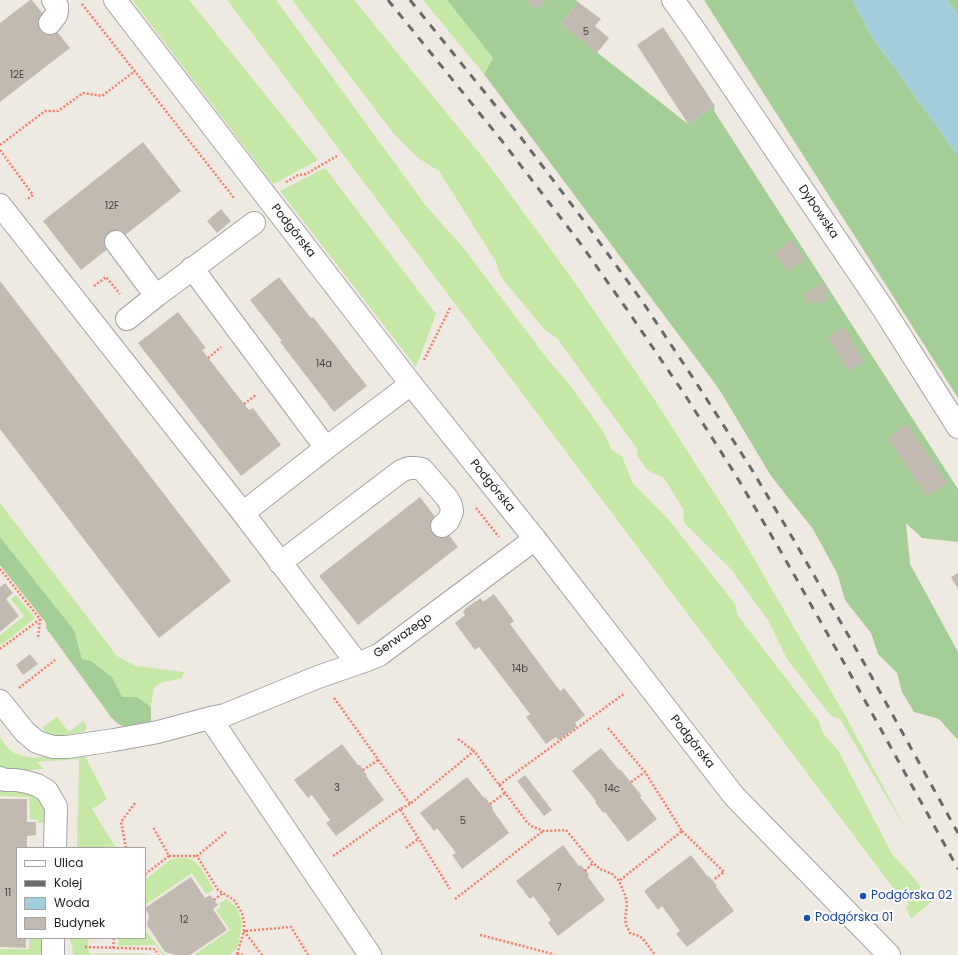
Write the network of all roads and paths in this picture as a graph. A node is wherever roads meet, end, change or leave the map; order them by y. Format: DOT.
graph roads {
  1 [pos="53,0"];
  2 [pos="115,0"];
  3 [pos="673,0"];
  4 [pos="50,23"];
  5 [pos="135,71"];
  6 [pos="0,145"];
  7 [pos="337,156"];
  8 [pos="266,196"];
  9 [pos="0,205"];
  10 [pos="254,223"];
  11 [pos="116,242"];
  12 [pos="192,268"];
  13 [pos="156,296"];
  14 [pos="450,308"];
  15 [pos="127,319"];
  16 [pos="224,344"];
  17 [pos="208,358"];
  18 [pos="411,384"];
  19 [pos="261,392"];
  20 [pos="244,404"];
  21 [pos="958,427"];
  22 [pos="326,448"];
  23 [pos="243,513"];
  24 [pos="442,526"];
  25 [pos="535,539"];
  26 [pos="280,564"];
  27 [pos="0,569"];
  28 [pos="13,586"];
  29 [pos="9,589"];
  30 [pos="40,619"];
  31 [pos="38,637"];
  32 [pos="0,649"];
  33 [pos="55,660"];
  34 [pos="357,663"];
  35 [pos="318,676"];
  36 [pos="627,691"];
  37 [pos="0,701"];
  38 [pos="210,718"];
  39 [pos="608,728"];
  40 [pos="458,739"];
  41 [pos="474,751"];
  42 [pos="378,760"];
  43 [pos="363,770"];
  44 [pos="645,772"];
  45 [pos="0,778"];
  46 [pos="631,782"];
  47 [pos="499,785"];
  48 [pos="505,792"];
  49 [pos="135,804"];
  50 [pos="410,804"];
  51 [pos="490,804"];
  52 [pos="400,809"];
  53 [pos="153,827"];
  54 [pos="544,831"];
  55 [pos="682,831"];
  56 [pos="226,832"];
  57 [pos="418,839"];
  58 [pos="55,847"];
  59 [pos="126,847"];
  60 [pos="406,848"];
  61 [pos="169,856"];
  62 [pos="197,856"];
  63 [pos="331,856"];
  64 [pos="593,863"];
  65 [pos="585,870"];
  66 [pos="146,873"];
  67 [pos="713,880"];
  68 [pos="619,881"];
  69 [pos="450,889"];
  70 [pos="223,893"];
  71 [pos="455,899"];
  72 [pos="214,900"];
  73 [pos="244,931"];
  74 [pos="480,935"];
  75 [pos="53,939"];
  76 [pos="114,939"];
  77 [pos="85,947"];
  78 [pos="113,948"];
  79 [pos="236,954"];
  80 [pos="53,955"];
  81 [pos="158,955"];
  82 [pos="243,955"];
  83 [pos="262,955"];
  84 [pos="308,955"];
  85 [pos="370,955"];
  86 [pos="554,955"];
  87 [pos="655,955"];
  88 [pos="889,955"];
  1 -- 4 [label="street"];
  2 -- 8 [label="street, Podgórska"];
  3 -- 21 [label="street, Dybowska"];
  5 -- 6 [label="path"];
  7 -- 8 [label="path"];
  8 -- 18 [label="street, Podgórska"];
  9 -- 23 [label="street"];
  10 -- 12 [label="street"];
  11 -- 13 [label="street"];
  12 -- 13 [label="street"];
  12 -- 22 [label="street"];
  13 -- 15 [label="street"];
  14 -- 18 [label="path"];
  16 -- 17 [label="path"];
  18 -- 22 [label="street"];
  18 -- 25 [label="street, Podgórska"];
  19 -- 20 [label="path"];
  22 -- 23 [label="street"];
  23 -- 26 [label="street"];
  24 -- 26 [label="street"];
  25 -- 34 [label="street, Gerwazego"];
  25 -- 88 [label="street, Podgórska"];
  26 -- 34 [label="street"];
  27 -- 28 [label="path"];
  28 -- 29 [label="path"];
  28 -- 30 [label="path"];
  30 -- 31 [label="path"];
  30 -- 32 [label="path"];
  33 -- 37 [label="path"];
  34 -- 35 [label="street, Gerwazego"];
  35 -- 38 [label="street, Gerwazego"];
  35 -- 42 [label="path"];
  36 -- 47 [label="path"];
  37 -- 38 [label="street, Gerwazego"];
  38 -- 85 [label="street"];
  39 -- 44 [label="path"];
  40 -- 41 [label="path"];
  41 -- 47 [label="path"];
  41 -- 50 [label="path"];
  42 -- 43 [label="path"];
  42 -- 50 [label="path"];
  44 -- 46 [label="path"];
  44 -- 55 [label="path"];
  45 -- 58 [label="street"];
  47 -- 48 [label="path"];
  48 -- 51 [label="path"];
  48 -- 54 [label="path"];
  49 -- 59 [label="path"];
  50 -- 52 [label="path"];
  52 -- 57 [label="path"];
  52 -- 63 [label="path"];
  53 -- 61 [label="path"];
  54 -- 64 [label="path"];
  54 -- 71 [label="path"];
  55 -- 67 [label="path"];
  55 -- 68 [label="path"];
  56 -- 62 [label="path"];
  57 -- 60 [label="path"];
  57 -- 69 [label="path"];
  61 -- 62 [label="path"];
  61 -- 66 [label="path"];
  62 -- 70 [label="path"];
  64 -- 65 [label="path"];
  64 -- 68 [label="path"];
  68 -- 87 [label="path"];
  70 -- 72 [label="path"];
  70 -- 73 [label="path"];
  73 -- 79 [label="path"];
  73 -- 83 [label="path"];
  73 -- 84 [label="path"];
  74 -- 86 [label="path"];
  75 -- 80 [label="street"];
  76 -- 78 [label="path"];
  77 -- 78 [label="path"];
  78 -- 81 [label="path"];
  79 -- 82 [label="path"];
}
